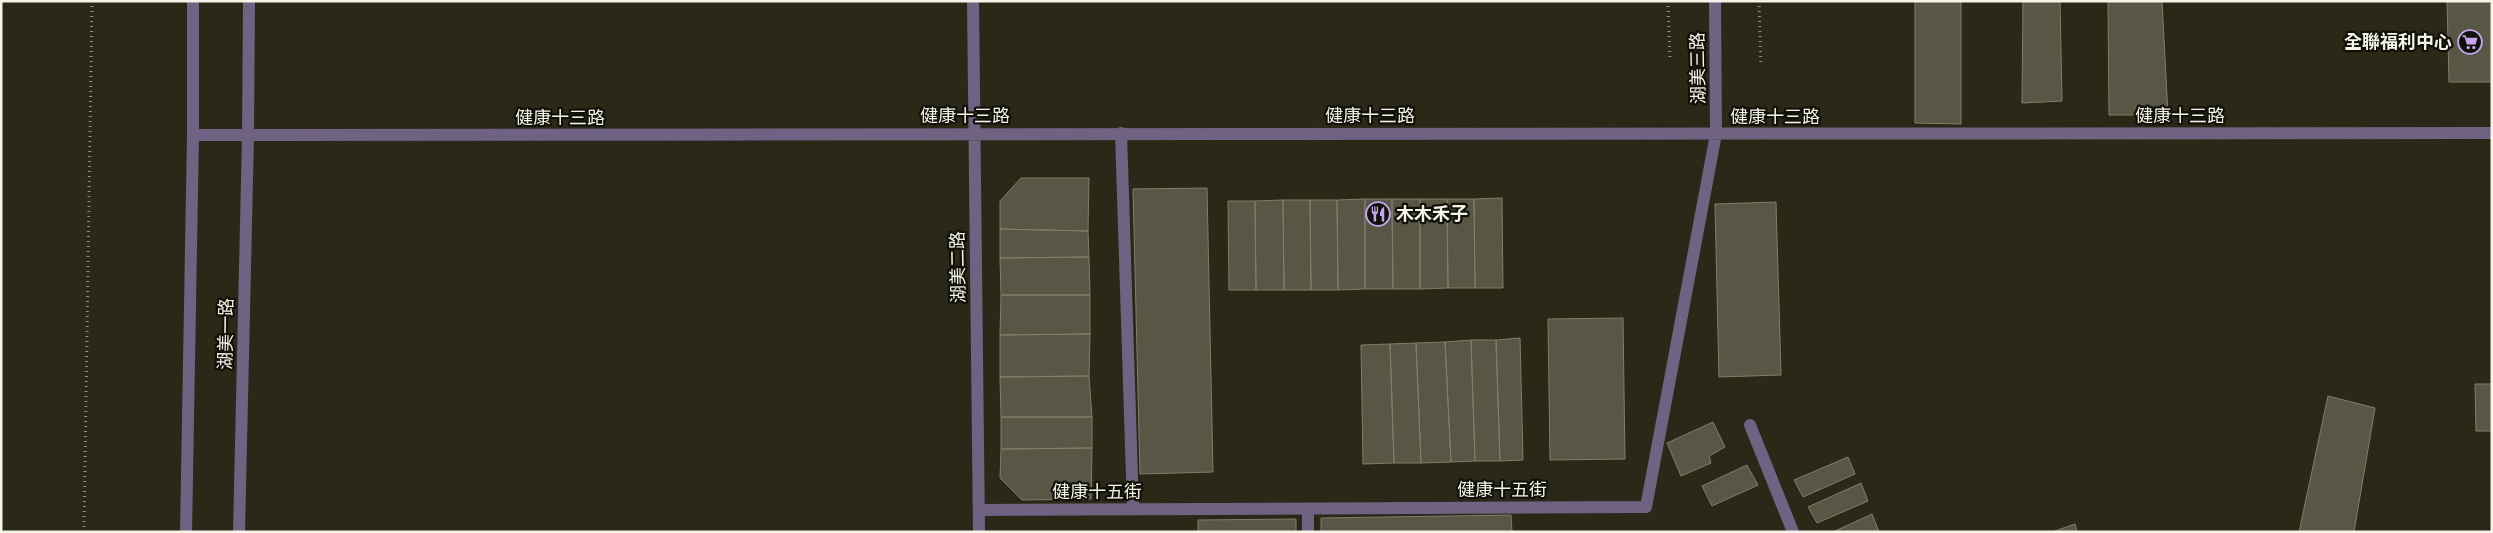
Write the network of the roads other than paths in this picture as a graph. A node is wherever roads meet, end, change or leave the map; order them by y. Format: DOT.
graph roads {
  1 [pos="193,1"];
  2 [pos="249,1"];
  3 [pos="973,1"];
  4 [pos="1715,1"];
  5 [pos="1121,133"];
  6 [pos="2492,133"];
  7 [pos="975,134"];
  8 [pos="1716,134"];
  9 [pos="193,135"];
  10 [pos="248,136"];
  11 [pos="1750,425"];
  12 [pos="1133,509"];
  13 [pos="1308,509"];
  14 [pos="978,510"];
  15 [pos="186,532"];
  16 [pos="239,532"];
  17 [pos="979,532"];
  18 [pos="1308,532"];
  19 [pos="1793,532"];
  1 -- 9 [label="street"];
  2 -- 10 [label="street, 湖美一路"];
  3 -- 7 [label="street, 湖美二路"];
  4 -- 8 [label="street, 湖美三路"];
  5 -- 7 [label="street, 健康十三路"];
  5 -- 8 [label="street, 健康十三路"];
  5 -- 12 [label="street"];
  6 -- 8 [label="street, 健康十三路"];
  7 -- 10 [label="street, 健康十三路"];
  7 -- 14 [label="street, 湖美二路"];
  8 -- 13 [label="street, 健康十五街"];
  9 -- 10 [label="street"];
  9 -- 15 [label="street"];
  10 -- 16 [label="street, 湖美一路"];
  11 -- 19 [label="street"];
  12 -- 13 [label="street, 健康十五街"];
  12 -- 14 [label="street, 健康十五街"];
  13 -- 18 [label="street"];
  14 -- 17 [label="street, 湖美二路"];
}
